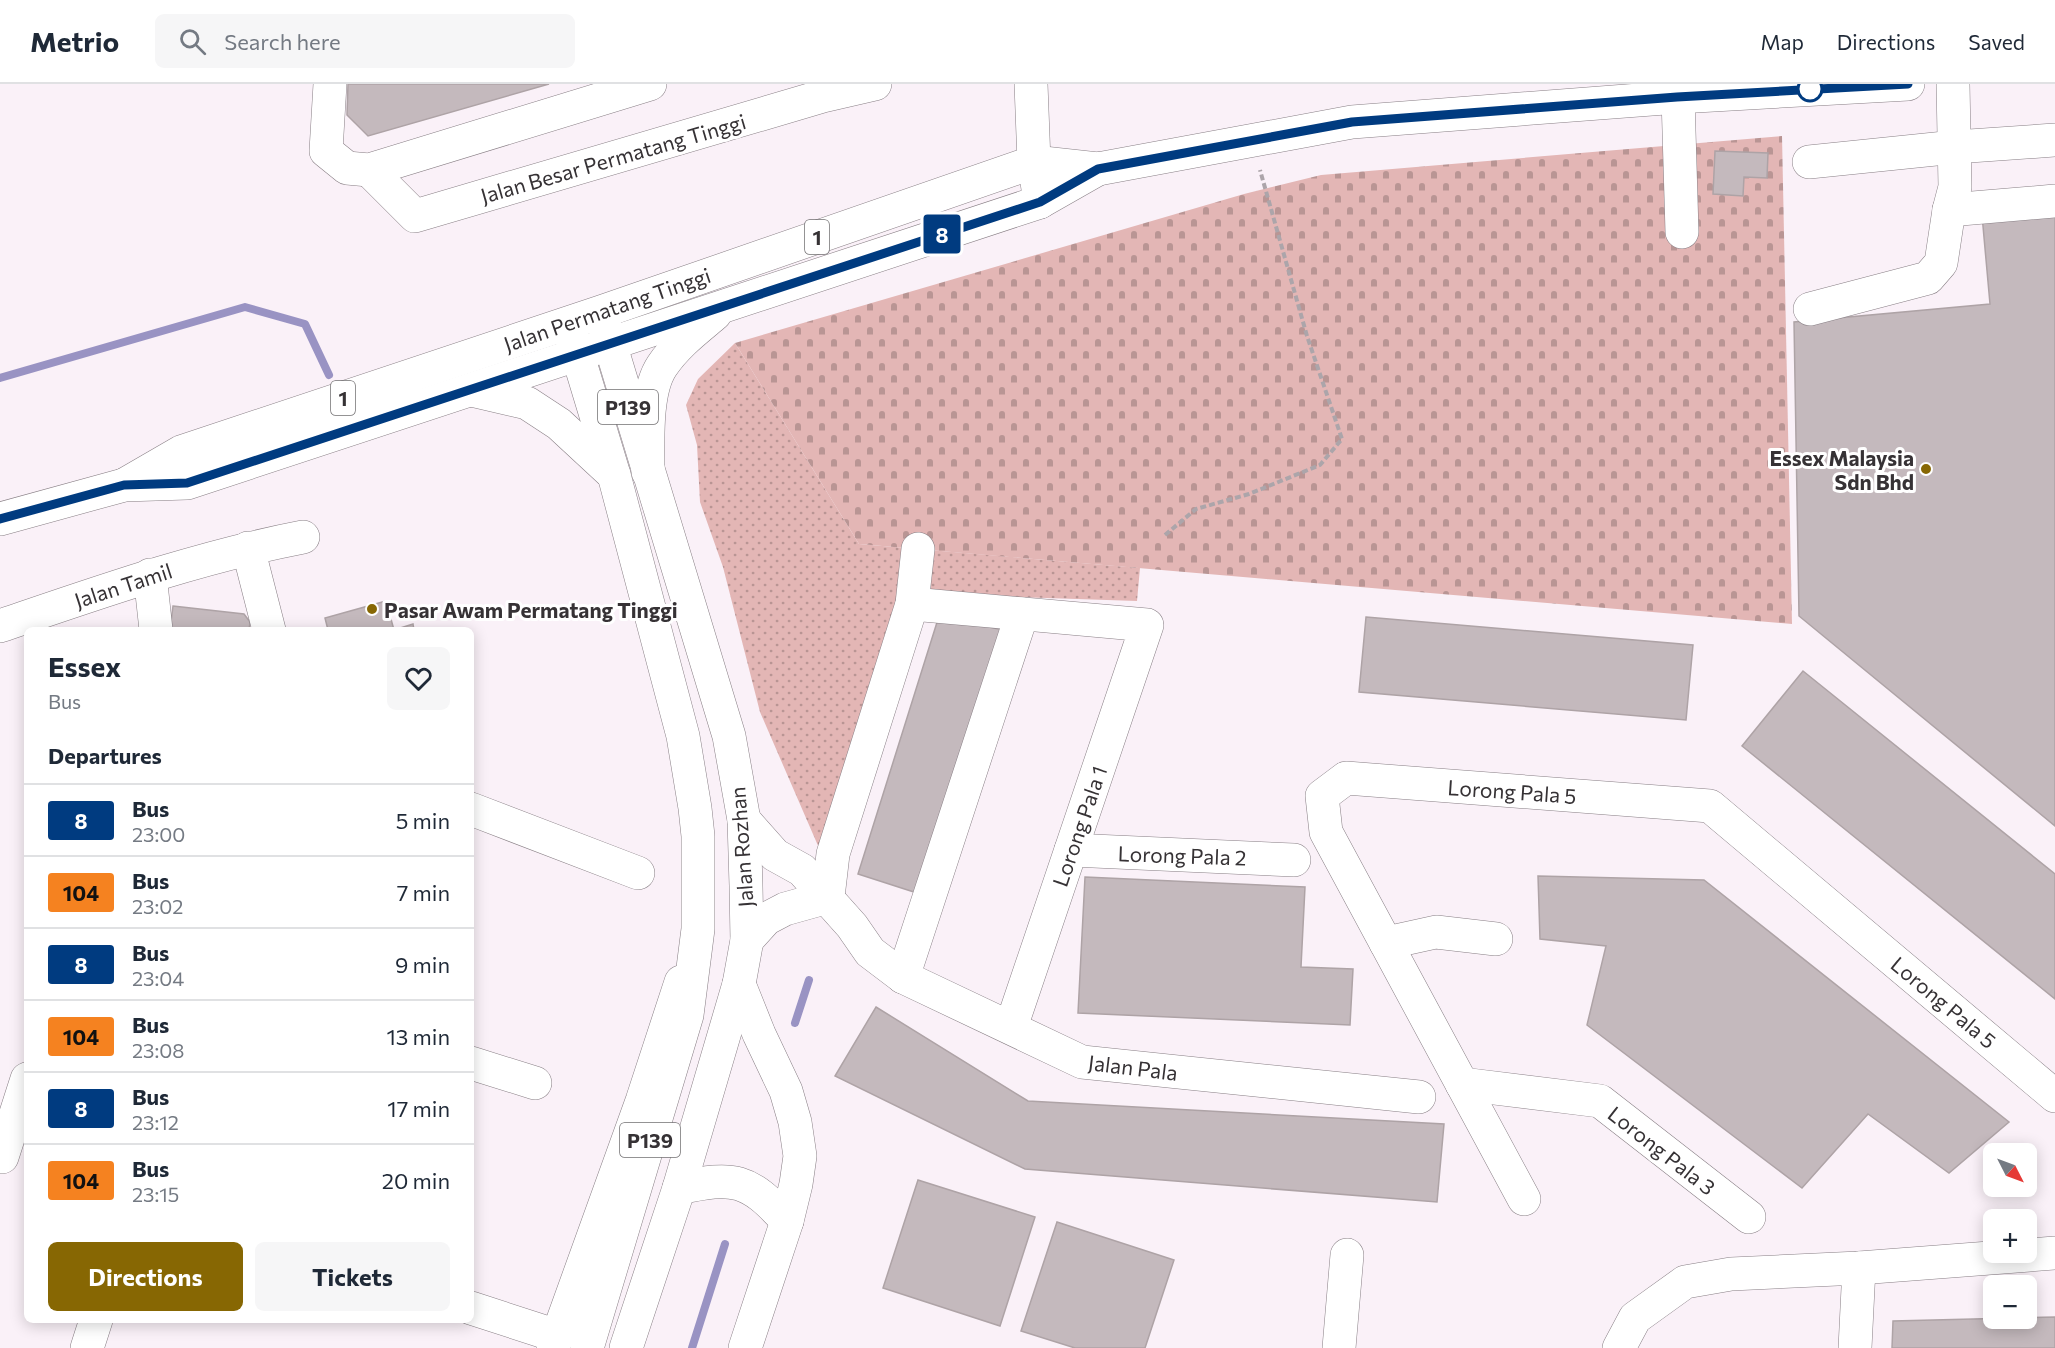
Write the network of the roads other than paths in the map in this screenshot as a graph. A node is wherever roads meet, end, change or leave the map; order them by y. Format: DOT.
graph roads {
  1 [pos="330,84"];
  2 [pos="651,84"];
  3 [pos="875,84"];
  4 [pos="1031,84"];
  5 [pos="1908,84"];
  6 [pos="1953,84"];
  7 [pos="822,90"];
  8 [pos="1677,97"];
  9 [pos="2055,140"];
  10 [pos="1955,147"];
  11 [pos="1034,162"];
  12 [pos="1809,162"];
  13 [pos="358,169"];
  14 [pos="1098,169"];
  15 [pos="2055,201"];
  16 [pos="1040,202"];
  17 [pos="1949,210"];
  18 [pos="1682,232"];
  19 [pos="728,303"];
  20 [pos="1810,309"];
  21 [pos="601,312"];
  22 [pos="568,323"];
  23 [pos="608,343"];
  24 [pos="576,354"];
  25 [pos="471,390"];
  26 [pos="648,472"];
  27 [pos="614,475"];
  28 [pos="124,485"];
  29 [pos="0,519"];
  30 [pos="303,537"];
  31 [pos="248,548"];
  32 [pos="918,549"];
  33 [pos="150,575"];
  34 [pos="912,604"];
  35 [pos="1022,614"];
  36 [pos="0,626"];
  37 [pos="156,627"];
  38 [pos="268,627"];
  39 [pos="474,810"];
  40 [pos="744,820"];
  41 [pos="1071,850"];
  42 [pos="1294,860"];
  43 [pos="638,873"];
  44 [pos="828,897"];
  45 [pos="698,928"];
  46 [pos="1496,939"];
  47 [pos="747,940"];
  48 [pos="1386,943"];
  49 [pos="903,977"];
  50 [pos="739,984"];
  51 [pos="1011,1027"];
  52 [pos="474,1064"];
  53 [pos="535,1083"];
  54 [pos="1462,1084"];
  55 [pos="24,1093"];
  56 [pos="2055,1096"];
  57 [pos="1419,1097"];
  58 [pos="10,1159"];
  59 [pos="679,1188"];
  60 [pos="1524,1199"];
  61 [pos="1749,1217"];
  62 [pos="787,1221"];
  63 [pos="2055,1253"];
  64 [pos="1347,1255"];
  65 [pos="1859,1268"];
  66 [pos="474,1309"];
  67 [pos="95,1323"];
  68 [pos="555,1342"];
  69 [pos="87,1348"];
  70 [pos="586,1348"];
  71 [pos="626,1348"];
  72 [pos="745,1348"];
  73 [pos="1339,1348"];
  74 [pos="1619,1348"];
  75 [pos="1855,1348"];
  1 -- 13 [label="main road"];
  2 -- 13 [label="main road"];
  3 -- 7 [label="main road, Jalan Besar Permatang Tinggi"];
  4 -- 11 [label="main road"];
  5 -- 8 [label="main road, Jalan Permatang Tinggi / 1"];
  6 -- 10 [label="main road"];
  7 -- 13 [label="main road, Jalan Besar Permatang Tinggi"];
  8 -- 14 [label="main road, Jalan Permatang Tinggi / 1"];
  8 -- 18 [label="main road"];
  9 -- 10 [label="main road"];
  10 -- 12 [label="main road"];
  10 -- 17 [label="main road"];
  11 -- 14 [label="main road, Jalan Permatang Tinggi / 1"];
  11 -- 16 [label="main road"];
  11 -- 21 [label="main road, Jalan Permatang Tinggi / 1"];
  14 -- 16 [label="main road, Jalan Permatang Tinggi / 1"];
  15 -- 17 [label="main road"];
  16 -- 19 [label="main road, Jalan Permatang Tinggi / 1"];
  17 -- 20 [label="main road"];
  19 -- 23 [label="main road, Jalan Permatang Tinggi / 1"];
  19 -- 26 [label="main road"];
  21 -- 22 [label="main road, Jalan Permatang Tinggi / 1"];
  21 -- 23 [label="main road, Jalan Rozhan / P139"];
  22 -- 24 [label="main road, Jalan Rozhan / P139"];
  22 -- 28 [label="main road, Jalan Permatang Tinggi / 1"];
  23 -- 24 [label="main road, Jalan Permatang Tinggi / 1"];
  23 -- 26 [label="main road, Jalan Rozhan / P139"];
  24 -- 25 [label="main road, Jalan Permatang Tinggi / 1"];
  24 -- 27 [label="main road, Jalan Rozhan / P139"];
  25 -- 27 [label="main road"];
  25 -- 28 [label="main road, Jalan Permatang Tinggi / 1"];
  26 -- 40 [label="main road, Jalan Rozhan / P139"];
  27 -- 45 [label="main road, Jalan Rozhan / P139"];
  28 -- 29 [label="main road, Jalan Permatang Tinggi / 1"];
  30 -- 31 [label="main road, Jalan Tamil"];
  31 -- 33 [label="main road, Jalan Tamil"];
  31 -- 38 [label="main road"];
  32 -- 34 [label="main road"];
  33 -- 36 [label="main road, Jalan Tamil"];
  33 -- 37 [label="main road"];
  34 -- 35 [label="main road"];
  34 -- 44 [label="main road"];
  35 -- 41 [label="main road, Lorong Pala 1"];
  35 -- 49 [label="main road"];
  39 -- 43 [label="main road"];
  40 -- 44 [label="main road, Jalan Pala"];
  40 -- 47 [label="main road, Jalan Rozhan / P139"];
  41 -- 42 [label="main road, Lorong Pala 2"];
  41 -- 51 [label="main road, Lorong Pala 1"];
  44 -- 47 [label="main road"];
  44 -- 49 [label="main road, Jalan Pala"];
  45 -- 68 [label="main road"];
  45 -- 70 [label="main road, Jalan Rozhan / P139"];
  46 -- 48 [label="main road"];
  47 -- 50 [label="main road, Jalan Rozhan / P139"];
  48 -- 54 [label="main road, Lorong Pala 5"];
  48 -- 56 [label="main road, Lorong Pala 5"];
  49 -- 51 [label="main road, Jalan Pala"];
  50 -- 59 [label="main road, Jalan Rozhan / P139"];
  50 -- 62 [label="main road"];
  51 -- 57 [label="main road, Jalan Pala"];
  52 -- 53 [label="main road"];
  54 -- 60 [label="main road, Lorong Pala 5"];
  54 -- 61 [label="main road, Lorong Pala 3"];
  55 -- 58 [label="main road"];
  59 -- 62 [label="main road"];
  59 -- 71 [label="main road, Jalan Rozhan / P139"];
  62 -- 72 [label="main road"];
  63 -- 65 [label="main road"];
  64 -- 73 [label="main road"];
  65 -- 74 [label="main road"];
  65 -- 75 [label="main road"];
  66 -- 68 [label="main road"];
  67 -- 69 [label="main road"];
}
